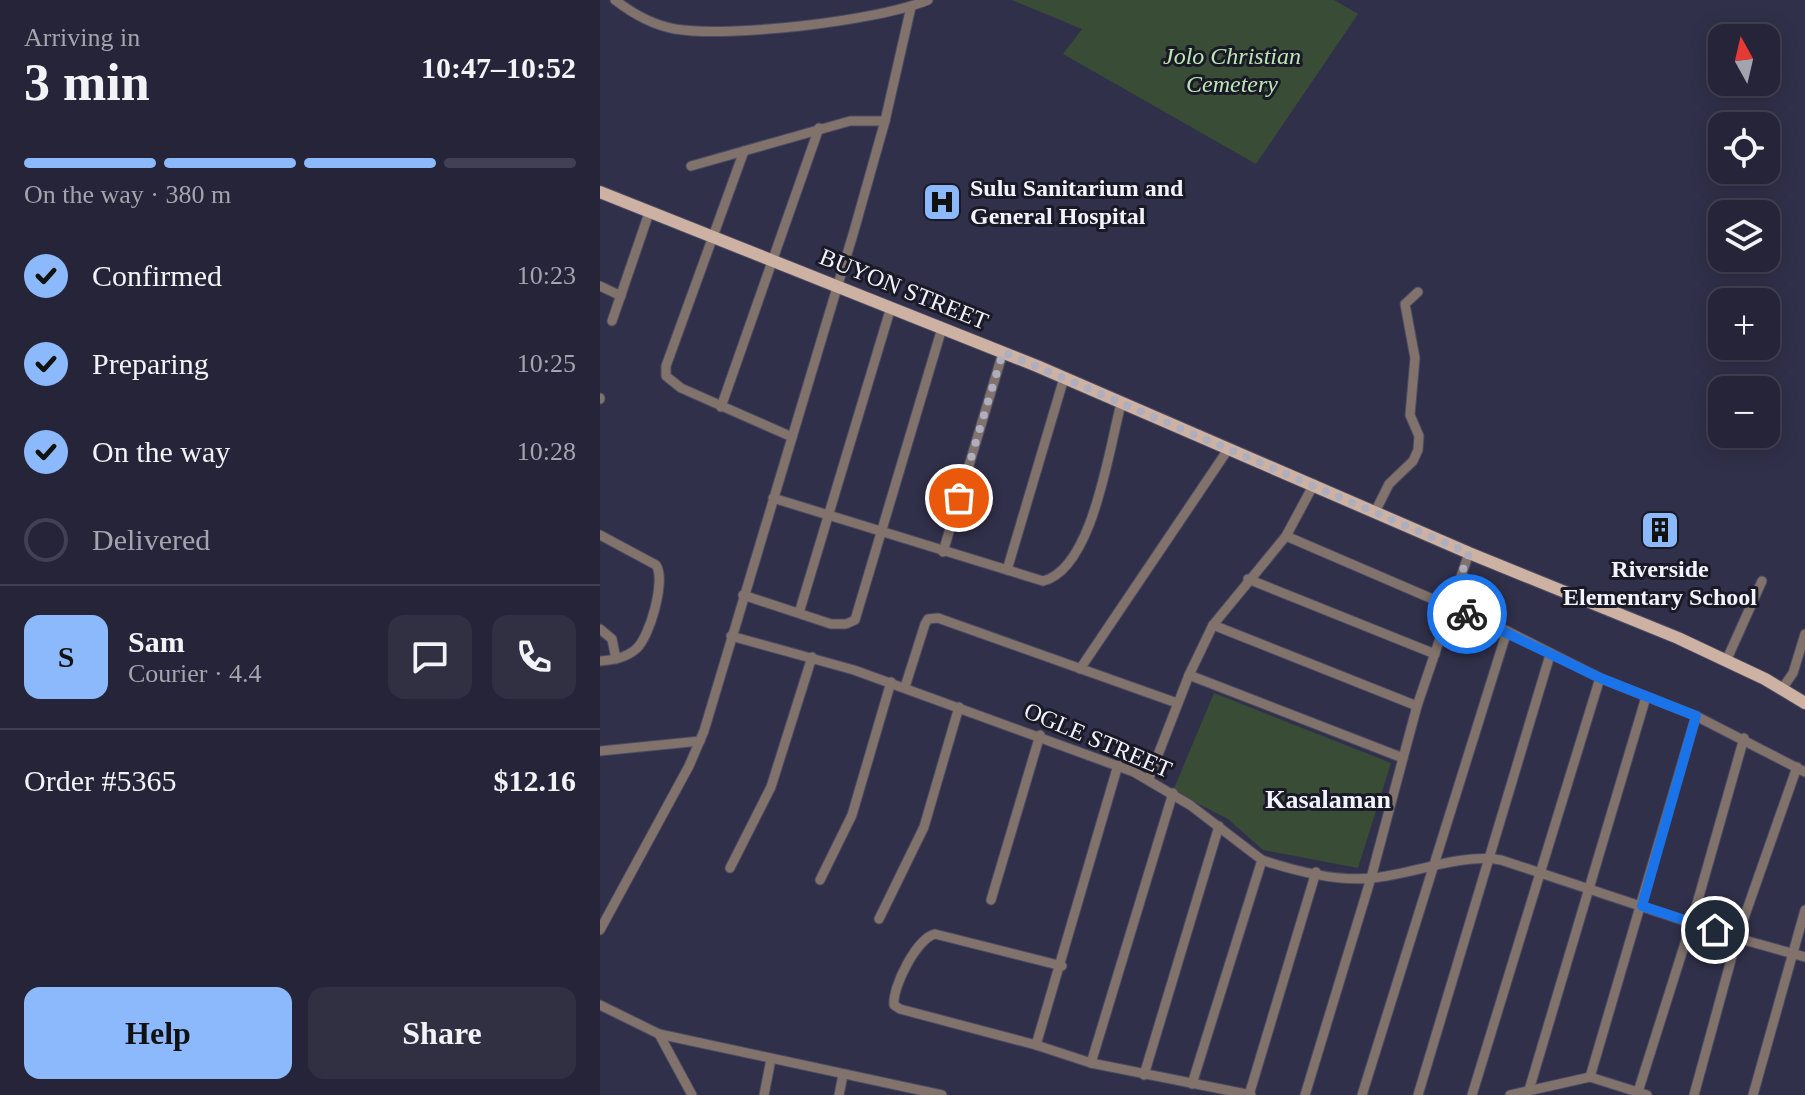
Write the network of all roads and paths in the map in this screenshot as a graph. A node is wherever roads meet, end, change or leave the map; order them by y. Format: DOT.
graph roads {
  1 [pos="615,0"];
  2 [pos="928,0"];
  3 [pos="911,7"];
  4 [pos="885,121"];
  5 [pos="819,128"];
  6 [pos="744,151"];
  7 [pos="691,166"];
  8 [pos="600,192"];
  9 [pos="649,213"];
  10 [pos="713,237"];
  11 [pos="775,262"];
  12 [pos="600,286"];
  13 [pos="838,286"];
  14 [pos="1418,292"];
  15 [pos="621,296"];
  16 [pos="891,307"];
  17 [pos="612,321"];
  18 [pos="942,328"];
  19 [pos="1003,352"];
  20 [pos="1064,378"];
  21 [pos="1121,404"];
  22 [pos="721,407"];
  23 [pos="792,437"];
  24 [pos="1229,448"];
  25 [pos="1314,484"];
  26 [pos="773,498"];
  27 [pos="1376,510"];
  28 [pos="829,516"];
  29 [pos="882,533"];
  30 [pos="600,535"];
  31 [pos="1286,536"];
  32 [pos="943,552"];
  33 [pos="1469,553"];
  34 [pos="1007,570"];
  35 [pos="1248,579"];
  36 [pos="1762,581"];
  37 [pos="743,595"];
  38 [pos="1450,606"];
  39 [pos="799,613"];
  40 [pos="1213,625"];
  41 [pos="600,629"];
  42 [pos="1507,631"];
  43 [pos="1805,634"];
  44 [pos="731,636"];
  45 [pos="1435,654"];
  46 [pos="1550,655"];
  47 [pos="812,657"];
  48 [pos="616,659"];
  49 [pos="1727,659"];
  50 [pos="600,661"];
  51 [pos="1080,669"];
  52 [pos="1189,675"];
  53 [pos="1600,678"];
  54 [pos="891,682"];
  55 [pos="905,687"];
  56 [pos="1782,689"];
  57 [pos="1646,697"];
  58 [pos="1177,703"];
  59 [pos="1805,703"];
  60 [pos="1417,706"];
  61 [pos="959,707"];
  62 [pos="1696,716"];
  63 [pos="1040,735"];
  64 [pos="1744,738"];
  65 [pos="700,741"];
  66 [pos="600,751"];
  67 [pos="1403,758"];
  68 [pos="1118,765"];
  69 [pos="1801,770"];
  70 [pos="1149,778"];
  71 [pos="1173,793"];
  72 [pos="1219,826"];
  73 [pos="1487,858"];
  74 [pos="1262,860"];
  75 [pos="730,868"];
  76 [pos="1430,868"];
  77 [pos="1316,872"];
  78 [pos="1541,874"];
  79 [pos="1371,878"];
  80 [pos="820,880"];
  81 [pos="1591,890"];
  82 [pos="991,900"];
  83 [pos="1642,906"];
  84 [pos="1805,910"];
  85 [pos="879,919"];
  86 [pos="1692,921"];
  87 [pos="600,930"];
  88 [pos="1737,938"];
  89 [pos="1791,953"];
  90 [pos="1805,957"];
  91 [pos="1062,966"];
  92 [pos="600,1005"];
  93 [pos="659,1034"];
  94 [pos="1036,1045"];
  95 [pos="771,1059"];
  96 [pos="1091,1063"];
  97 [pos="843,1075"];
  98 [pos="1144,1075"];
  99 [pos="1590,1077"];
  100 [pos="1192,1084"];
  101 [pos="1529,1090"];
  102 [pos="914,1092"];
  103 [pos="1641,1094"];
  104 [pos="692,1095"];
  105 [pos="764,1095"];
  106 [pos="839,1095"];
  107 [pos="942,1095"];
  108 [pos="1250,1095"];
  109 [pos="1305,1095"];
  110 [pos="1362,1095"];
  111 [pos="1418,1095"];
  112 [pos="1472,1095"];
  113 [pos="1510,1095"];
  114 [pos="1694,1095"];
  115 [pos="1753,1095"];
  1 -- 3 [label="street"];
  2 -- 3 [label="street"];
  3 -- 4 [label="street"];
  4 -- 5 [label="street"];
  4 -- 13 [label="street"];
  5 -- 6 [label="street"];
  5 -- 11 [label="street"];
  6 -- 7 [label="street"];
  6 -- 10 [label="street"];
  8 -- 9 [label="main road, BUYON STREET"];
  9 -- 10 [label="main road, BUYON STREET"];
  9 -- 15 [label="street"];
  10 -- 11 [label="main road, BUYON STREET"];
  10 -- 22 [label="street"];
  11 -- 13 [label="main road, BUYON STREET"];
  11 -- 22 [label="street"];
  12 -- 15 [label="street"];
  13 -- 16 [label="main road, BUYON STREET"];
  13 -- 23 [label="street"];
  14 -- 27 [label="street"];
  15 -- 17 [label="street"];
  16 -- 18 [label="main road, BUYON STREET"];
  16 -- 28 [label="street"];
  18 -- 19 [label="main road, BUYON STREET"];
  18 -- 29 [label="street"];
  19 -- 20 [label="main road, BUYON STREET"];
  19 -- 32 [label="street"];
  20 -- 21 [label="main road, BUYON STREET"];
  20 -- 34 [label="street"];
  21 -- 24 [label="main road, BUYON STREET"];
  21 -- 34 [label="street"];
  22 -- 23 [label="street"];
  23 -- 26 [label="street"];
  24 -- 25 [label="main road, BUYON STREET"];
  24 -- 51 [label="street"];
  25 -- 27 [label="main road, BUYON STREET"];
  25 -- 31 [label="street"];
  26 -- 28 [label="street"];
  26 -- 37 [label="street"];
  27 -- 33 [label="main road, BUYON STREET"];
  28 -- 29 [label="street"];
  28 -- 39 [label="street"];
  29 -- 32 [label="street"];
  29 -- 39 [label="street"];
  30 -- 48 [label="street"];
  31 -- 35 [label="street"];
  31 -- 38 [label="street"];
  32 -- 34 [label="street"];
  33 -- 38 [label="street"];
  33 -- 49 [label="main road, BUYON STREET"];
  35 -- 40 [label="street"];
  35 -- 45 [label="street"];
  36 -- 49 [label="street"];
  37 -- 39 [label="street"];
  37 -- 44 [label="street"];
  38 -- 42 [label="street"];
  38 -- 45 [label="street"];
  40 -- 52 [label="street"];
  40 -- 60 [label="street"];
  41 -- 48 [label="street"];
  42 -- 46 [label="street"];
  42 -- 76 [label="street"];
  43 -- 56 [label="street"];
  44 -- 47 [label="street, OGLE STREET"];
  44 -- 65 [label="street"];
  45 -- 60 [label="street"];
  46 -- 53 [label="street"];
  46 -- 73 [label="street"];
  47 -- 54 [label="street, OGLE STREET"];
  47 -- 75 [label="street"];
  48 -- 50 [label="street"];
  49 -- 56 [label="main road, BUYON STREET"];
  51 -- 55 [label="street"];
  51 -- 58 [label="street"];
  52 -- 58 [label="street"];
  52 -- 67 [label="street"];
  53 -- 57 [label="street"];
  53 -- 78 [label="street"];
  54 -- 55 [label="street, OGLE STREET"];
  54 -- 80 [label="street"];
  55 -- 61 [label="street, OGLE STREET"];
  56 -- 59 [label="main road, BUYON STREET"];
  57 -- 62 [label="street"];
  57 -- 81 [label="street"];
  58 -- 70 [label="street"];
  60 -- 67 [label="street"];
  61 -- 63 [label="street, OGLE STREET"];
  61 -- 85 [label="street"];
  62 -- 64 [label="street"];
  62 -- 83 [label="street"];
  63 -- 68 [label="street, OGLE STREET"];
  63 -- 82 [label="street"];
  64 -- 69 [label="street"];
  64 -- 86 [label="street"];
  65 -- 66 [label="street"];
  65 -- 87 [label="street"];
  67 -- 79 [label="street"];
  68 -- 70 [label="street, OGLE STREET"];
  68 -- 91 [label="street"];
  69 -- 88 [label="street"];
  70 -- 71 [label="street, OGLE STREET"];
  71 -- 72 [label="street, OGLE STREET"];
  71 -- 96 [label="street"];
  72 -- 74 [label="street, OGLE STREET"];
  72 -- 98 [label="street"];
  73 -- 76 [label="street, OGLE STREET"];
  73 -- 78 [label="street, OGLE STREET"];
  73 -- 111 [label="street"];
  74 -- 77 [label="street, OGLE STREET"];
  74 -- 100 [label="street"];
  76 -- 79 [label="street, OGLE STREET"];
  76 -- 110 [label="street"];
  77 -- 79 [label="street, OGLE STREET"];
  77 -- 108 [label="street"];
  78 -- 81 [label="street, OGLE STREET"];
  78 -- 112 [label="street"];
  79 -- 109 [label="street"];
  81 -- 83 [label="street, OGLE STREET"];
  81 -- 101 [label="street"];
  83 -- 86 [label="street, OGLE STREET"];
  83 -- 99 [label="street"];
  84 -- 89 [label="street"];
  86 -- 88 [label="street, OGLE STREET"];
  86 -- 103 [label="street"];
  88 -- 89 [label="street, OGLE STREET"];
  88 -- 114 [label="street"];
  89 -- 90 [label="street, OGLE STREET"];
  89 -- 115 [label="street"];
  91 -- 94 [label="street"];
  91 -- 94 [label="street"];
  92 -- 93 [label="street"];
  93 -- 95 [label="street"];
  93 -- 104 [label="street"];
  94 -- 96 [label="street"];
  95 -- 97 [label="street"];
  95 -- 105 [label="street"];
  96 -- 98 [label="street"];
  97 -- 102 [label="street"];
  97 -- 106 [label="street"];
  98 -- 100 [label="street"];
  99 -- 101 [label="street"];
  99 -- 103 [label="street"];
  100 -- 108 [label="street"];
  101 -- 113 [label="street"];
  102 -- 107 [label="street"];
}
